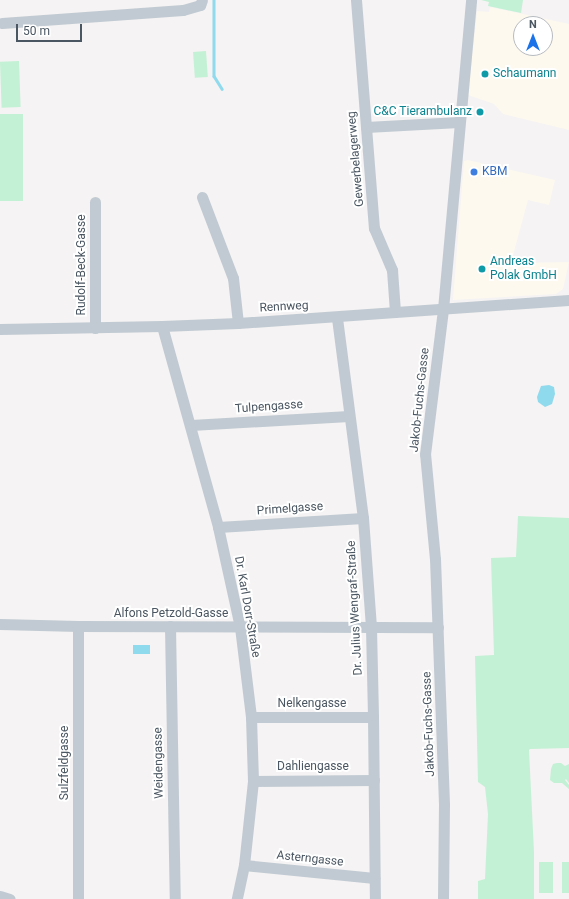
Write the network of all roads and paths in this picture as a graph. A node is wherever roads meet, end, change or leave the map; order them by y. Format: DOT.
graph roads {
  1 [pos="202,0"];
  2 [pos="356,0"];
  3 [pos="471,0"];
  4 [pos="2,23"];
  5 [pos="459,122"];
  6 [pos="366,127"];
  7 [pos="202,197"];
  8 [pos="95,202"];
  9 [pos="569,289"];
  10 [pos="568,300"];
  11 [pos="443,309"];
  12 [pos="395,312"];
  13 [pos="337,318"];
  14 [pos="238,323"];
  15 [pos="162,326"];
  16 [pos="95,328"];
  17 [pos="0,329"];
  18 [pos="349,416"];
  19 [pos="191,425"];
  20 [pos="363,518"];
  21 [pos="218,527"];
  22 [pos="0,624"];
  23 [pos="78,626"];
  24 [pos="170,626"];
  25 [pos="240,627"];
  26 [pos="438,627"];
  27 [pos="371,628"];
  28 [pos="251,717"];
  29 [pos="374,717"];
  30 [pos="374,780"];
  31 [pos="253,781"];
  32 [pos="244,864"];
  33 [pos="374,878"];
  34 [pos="0,896"];
  35 [pos="10,899"];
  36 [pos="78,899"];
  37 [pos="175,899"];
  38 [pos="237,899"];
  39 [pos="375,899"];
  40 [pos="443,899"];
  1 -- 4 [label="street"];
  2 -- 6 [label="street, Gewerbelagerweg"];
  3 -- 5 [label="street, Jakob-Fuchs-Gasse"];
  5 -- 6 [label="street"];
  5 -- 11 [label="street, Jakob-Fuchs-Gasse"];
  6 -- 12 [label="street, Gewerbelagerweg"];
  7 -- 14 [label="street"];
  8 -- 16 [label="street, Rudolf-Beck-Gasse"];
  9 -- 10 [label="street"];
  10 -- 11 [label="street, Rennweg"];
  11 -- 12 [label="street, Rennweg"];
  11 -- 26 [label="street, Jakob-Fuchs-Gasse"];
  12 -- 13 [label="street, Rennweg"];
  13 -- 14 [label="street, Rennweg"];
  13 -- 18 [label="street, Dr. Julius Wengraf-Straße"];
  14 -- 15 [label="street, Rennweg"];
  15 -- 16 [label="street, Rennweg"];
  15 -- 19 [label="street, Dr. Karl Dorr-Straße"];
  16 -- 17 [label="street, Rennweg"];
  18 -- 19 [label="street, Tulpengasse"];
  18 -- 20 [label="street, Dr. Julius Wengraf-Straße"];
  19 -- 21 [label="street, Dr. Karl Dorr-Straße"];
  20 -- 21 [label="street, Primelgasse"];
  20 -- 27 [label="street, Dr. Julius Wengraf-Straße"];
  21 -- 25 [label="street, Dr. Karl Dorr-Straße"];
  22 -- 23 [label="street, Alfons Petzold-Gasse"];
  23 -- 24 [label="street, Alfons Petzold-Gasse"];
  23 -- 36 [label="street, Sulzfeldgasse"];
  24 -- 25 [label="street, Alfons Petzold-Gasse"];
  24 -- 37 [label="street, Weidengasse"];
  25 -- 27 [label="street, Alfons Petzold-Gasse"];
  25 -- 28 [label="street, Dr. Karl Dorr-Straße"];
  26 -- 27 [label="street, Alfons Petzold-Gasse"];
  26 -- 40 [label="street, Jakob-Fuchs-Gasse"];
  27 -- 29 [label="street, Dr. Julius Wengraf-Straße"];
  28 -- 29 [label="street, Nelkengasse"];
  28 -- 31 [label="street, Dr. Karl Dorr-Straße"];
  29 -- 30 [label="street, Dr. Julius Wengraf-Straße"];
  30 -- 31 [label="street, Dahliengasse"];
  30 -- 33 [label="street, Dr. Julius Wengraf-Straße"];
  31 -- 32 [label="street, Dr. Karl Dorr-Straße"];
  32 -- 33 [label="street, Asterngasse"];
  32 -- 38 [label="street, Dr. Karl Dorr-Straße"];
  33 -- 39 [label="street, Dr. Julius Wengraf-Straße"];
  34 -- 35 [label="street"];
}
